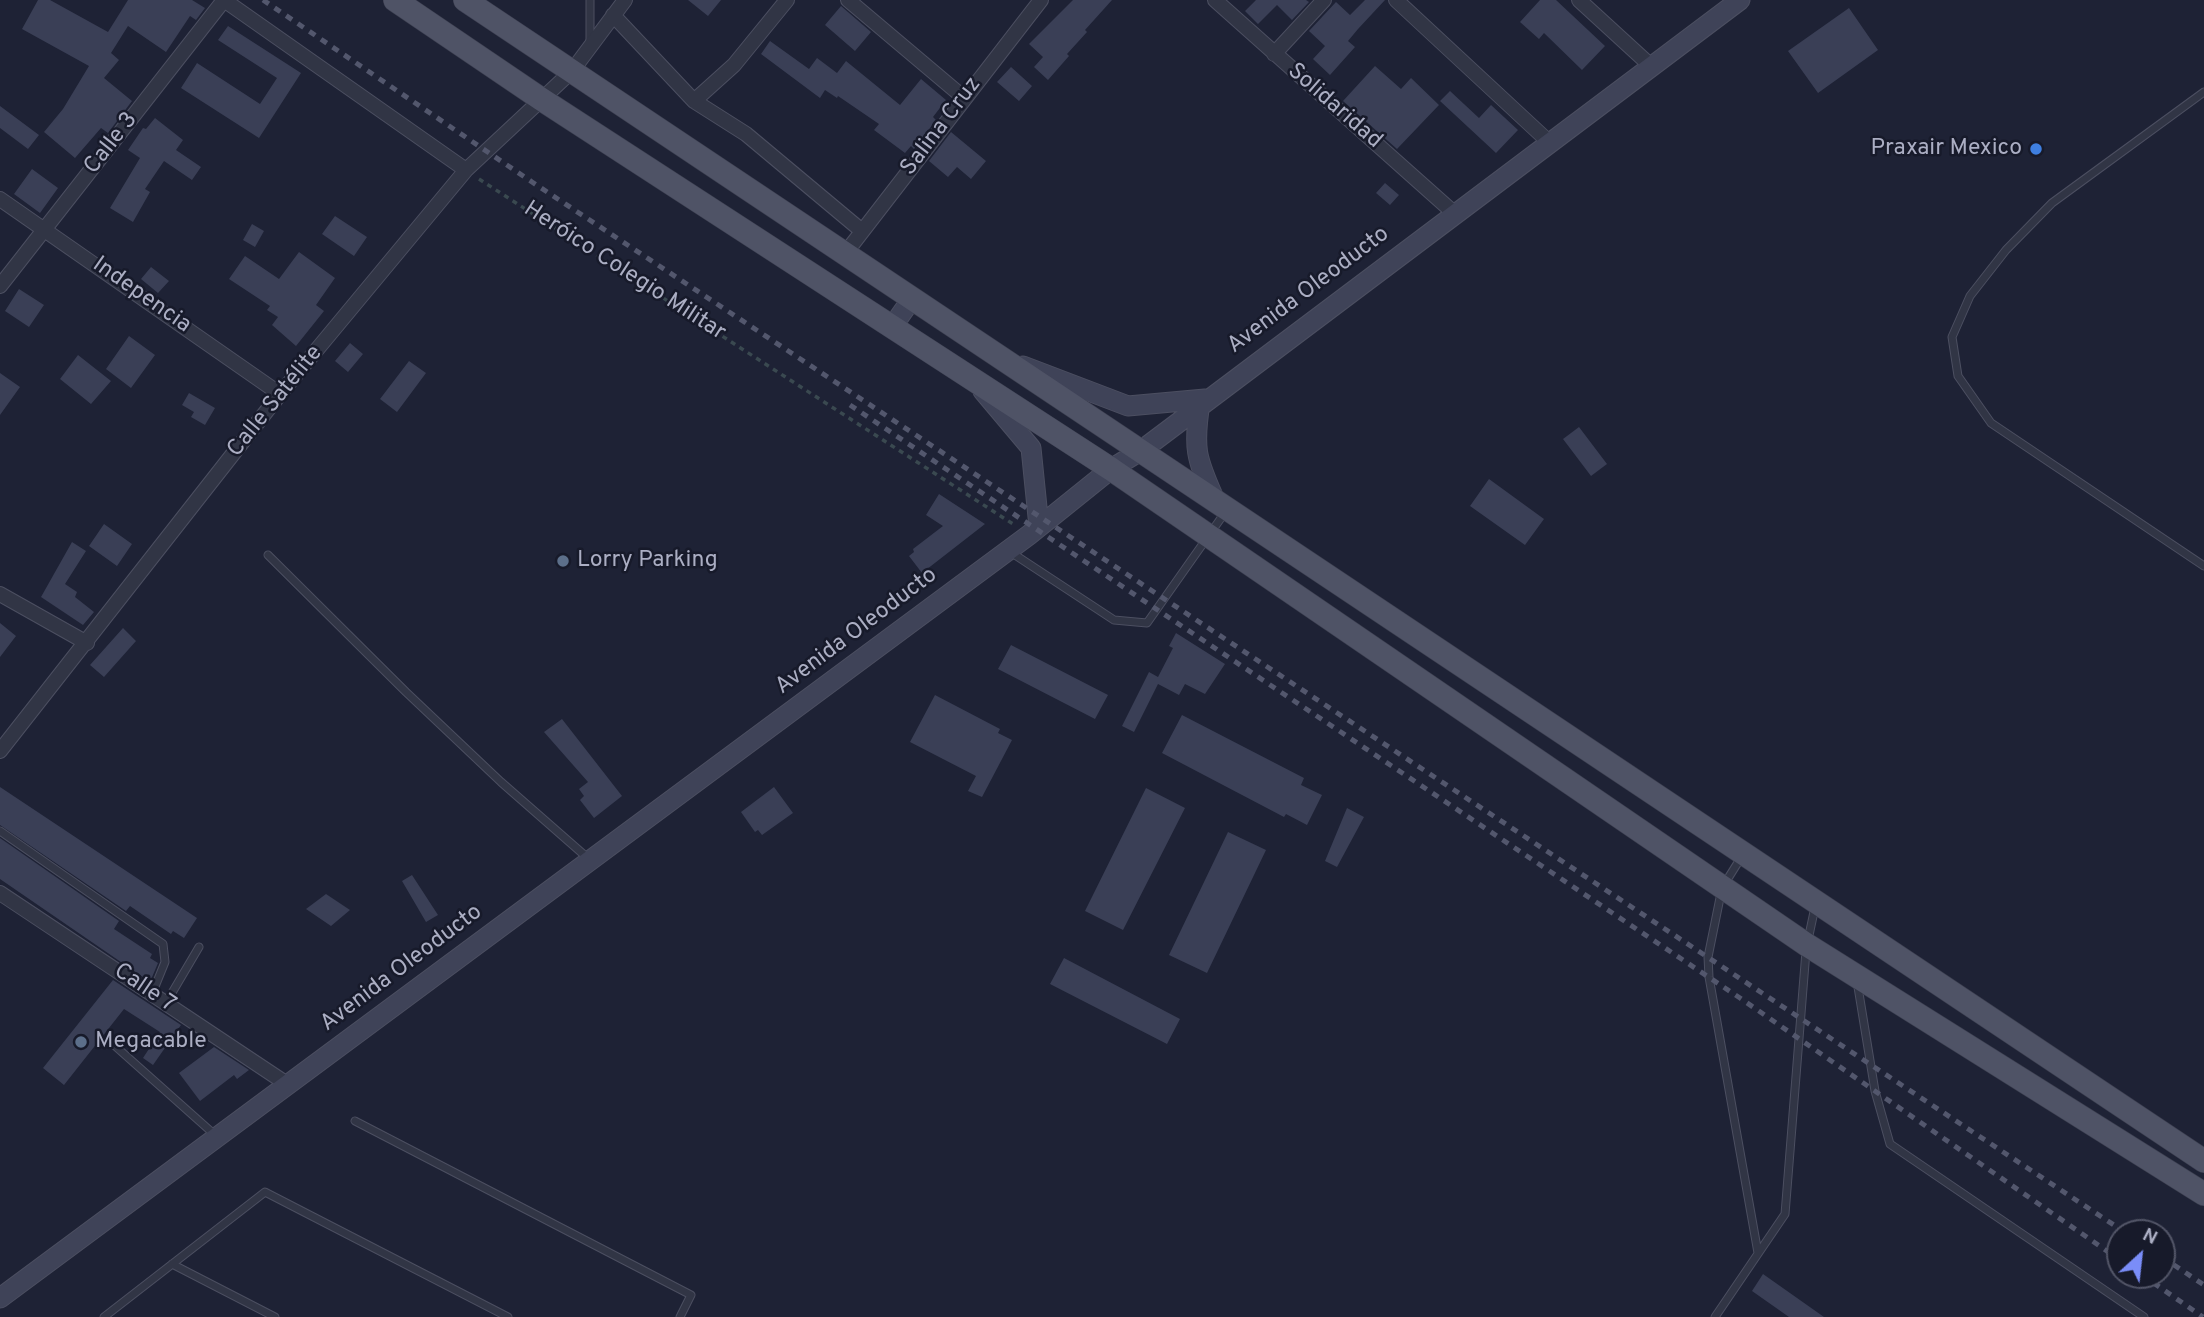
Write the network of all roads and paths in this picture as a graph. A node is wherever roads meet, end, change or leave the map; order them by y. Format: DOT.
graph roads {
  1 [pos="224,0"];
  2 [pos="395,0"];
  3 [pos="465,0"];
  4 [pos="590,0"];
  5 [pos="625,0"];
  6 [pos="787,0"];
  7 [pos="849,0"];
  8 [pos="1214,0"];
  9 [pos="1324,0"];
  10 [pos="1396,0"];
  11 [pos="1579,0"];
  12 [pos="1740,0"];
  13 [pos="1034,3"];
  14 [pos="613,15"];
  15 [pos="590,46"];
  16 [pos="1275,54"];
  17 [pos="1651,66"];
  18 [pos="572,71"];
  19 [pos="2204,92"];
  20 [pos="963,97"];
  21 [pos="541,99"];
  22 [pos="694,101"];
  23 [pos="1549,142"];
  24 [pos="466,170"];
  25 [pos="0,200"];
  26 [pos="1454,213"];
  27 [pos="46,229"];
  28 [pos="862,231"];
  29 [pos="844,255"];
  30 [pos="0,286"];
  31 [pos="911,300"];
  32 [pos="892,327"];
  33 [pos="991,353"];
  34 [pos="973,380"];
  35 [pos="280,394"];
  36 [pos="1203,401"];
  37 [pos="1142,450"];
  38 [pos="1111,469"];
  39 [pos="1221,503"];
  40 [pos="1034,531"];
  41 [pos="1208,536"];
  42 [pos="1008,551"];
  43 [pos="268,555"];
  44 [pos="2204,566"];
  45 [pos="0,594"];
  46 [pos="87,643"];
  47 [pos="0,751"];
  48 [pos="1,831"];
  49 [pos="1743,855"];
  50 [pos="590,860"];
  51 [pos="1722,888"];
  52 [pos="0,893"];
  53 [pos="1816,902"];
  54 [pos="1807,945"];
  55 [pos="199,947"];
  56 [pos="1855,973"];
  57 [pos="152,994"];
  58 [pos="166,1003"];
  59 [pos="114,1045"];
  60 [pos="288,1084"];
  61 [pos="355,1121"];
  62 [pos="217,1137"];
  63 [pos="2204,1161"];
  64 [pos="2204,1194"];
  65 [pos="1758,1253"];
  66 [pos="172,1264"];
  67 [pos="0,1298"];
  68 [pos="104,1317"];
  69 [pos="275,1317"];
  70 [pos="508,1317"];
  71 [pos="680,1317"];
  72 [pos="1715,1317"];
  73 [pos="2144,1317"];
  1 -- 24 [label="street"];
  1 -- 27 [label="street, Calle 3"];
  2 -- 21 [label="main road"];
  3 -- 18 [label="main road"];
  4 -- 15 [label="lane"];
  5 -- 14 [label="street, Calle Satélite"];
  6 -- 22 [label="street"];
  7 -- 20 [label="street"];
  8 -- 16 [label="street, Solidaridad"];
  9 -- 16 [label="street"];
  10 -- 23 [label="street"];
  11 -- 17 [label="street"];
  12 -- 17 [label="main road, Avenida Oleoducto"];
  13 -- 20 [label="street, Salina Cruz"];
  14 -- 15 [label="street, Calle Satélite"];
  14 -- 22 [label="street"];
  15 -- 18 [label="street, Calle Satélite"];
  16 -- 26 [label="street, Solidaridad"];
  17 -- 23 [label="main road, Avenida Oleoducto"];
  18 -- 21 [label="street, Calle Satélite"];
  18 -- 29 [label="main road"];
  19 -- 44 [label="lane"];
  20 -- 28 [label="street, Salina Cruz"];
  21 -- 24 [label="street, Calle Satélite"];
  21 -- 32 [label="main road"];
  22 -- 28 [label="street"];
  23 -- 26 [label="main road, Avenida Oleoducto"];
  24 -- 35 [label="street, Calle Satélite"];
  24 -- 40 [label="path, Heróico Colegio Militar"];
  25 -- 27 [label="street, Indepencia"];
  26 -- 36 [label="main road, Avenida Oleoducto"];
  27 -- 30 [label="street, Calle 3"];
  27 -- 35 [label="street, Indepencia"];
  28 -- 29 [label="street, Salina Cruz"];
  29 -- 31 [label="main road"];
  31 -- 32 [label="main road"];
  31 -- 33 [label="main road"];
  32 -- 34 [label="main road"];
  33 -- 36 [label="main road"];
  33 -- 37 [label="main road"];
  34 -- 38 [label="main road"];
  34 -- 40 [label="main road"];
  35 -- 46 [label="street, Calle Satélite"];
  36 -- 37 [label="main road, Avenida Oleoducto"];
  36 -- 39 [label="main road"];
  37 -- 38 [label="main road, Avenida Oleoducto"];
  37 -- 39 [label="main road"];
  38 -- 40 [label="main road, Avenida Oleoducto"];
  38 -- 41 [label="main road"];
  39 -- 41 [label="lane"];
  39 -- 49 [label="main road"];
  40 -- 42 [label="main road, Avenida Oleoducto"];
  41 -- 42 [label="lane"];
  41 -- 51 [label="main road"];
  42 -- 50 [label="main road, Avenida Oleoducto"];
  43 -- 50 [label="lane"];
  45 -- 46 [label="street"];
  46 -- 47 [label="street, Calle Satélite"];
  48 -- 57 [label="lane"];
  49 -- 51 [label="lane"];
  49 -- 53 [label="main road"];
  50 -- 60 [label="main road, Avenida Oleoducto"];
  51 -- 54 [label="main road"];
  51 -- 65 [label="lane"];
  52 -- 57 [label="street, Calle 7"];
  53 -- 54 [label="lane"];
  53 -- 63 [label="main road"];
  54 -- 56 [label="main road"];
  54 -- 65 [label="lane"];
  55 -- 58 [label="lane"];
  56 -- 64 [label="main road"];
  56 -- 73 [label="lane"];
  57 -- 58 [label="street, Calle 7"];
  58 -- 60 [label="street, Calle 7"];
  59 -- 62 [label="lane"];
  60 -- 62 [label="main road, Avenida Oleoducto"];
  61 -- 71 [label="lane"];
  62 -- 67 [label="main road, Avenida Oleoducto"];
  65 -- 72 [label="lane"];
  66 -- 68 [label="lane"];
  66 -- 69 [label="lane"];
  66 -- 70 [label="lane"];
}
